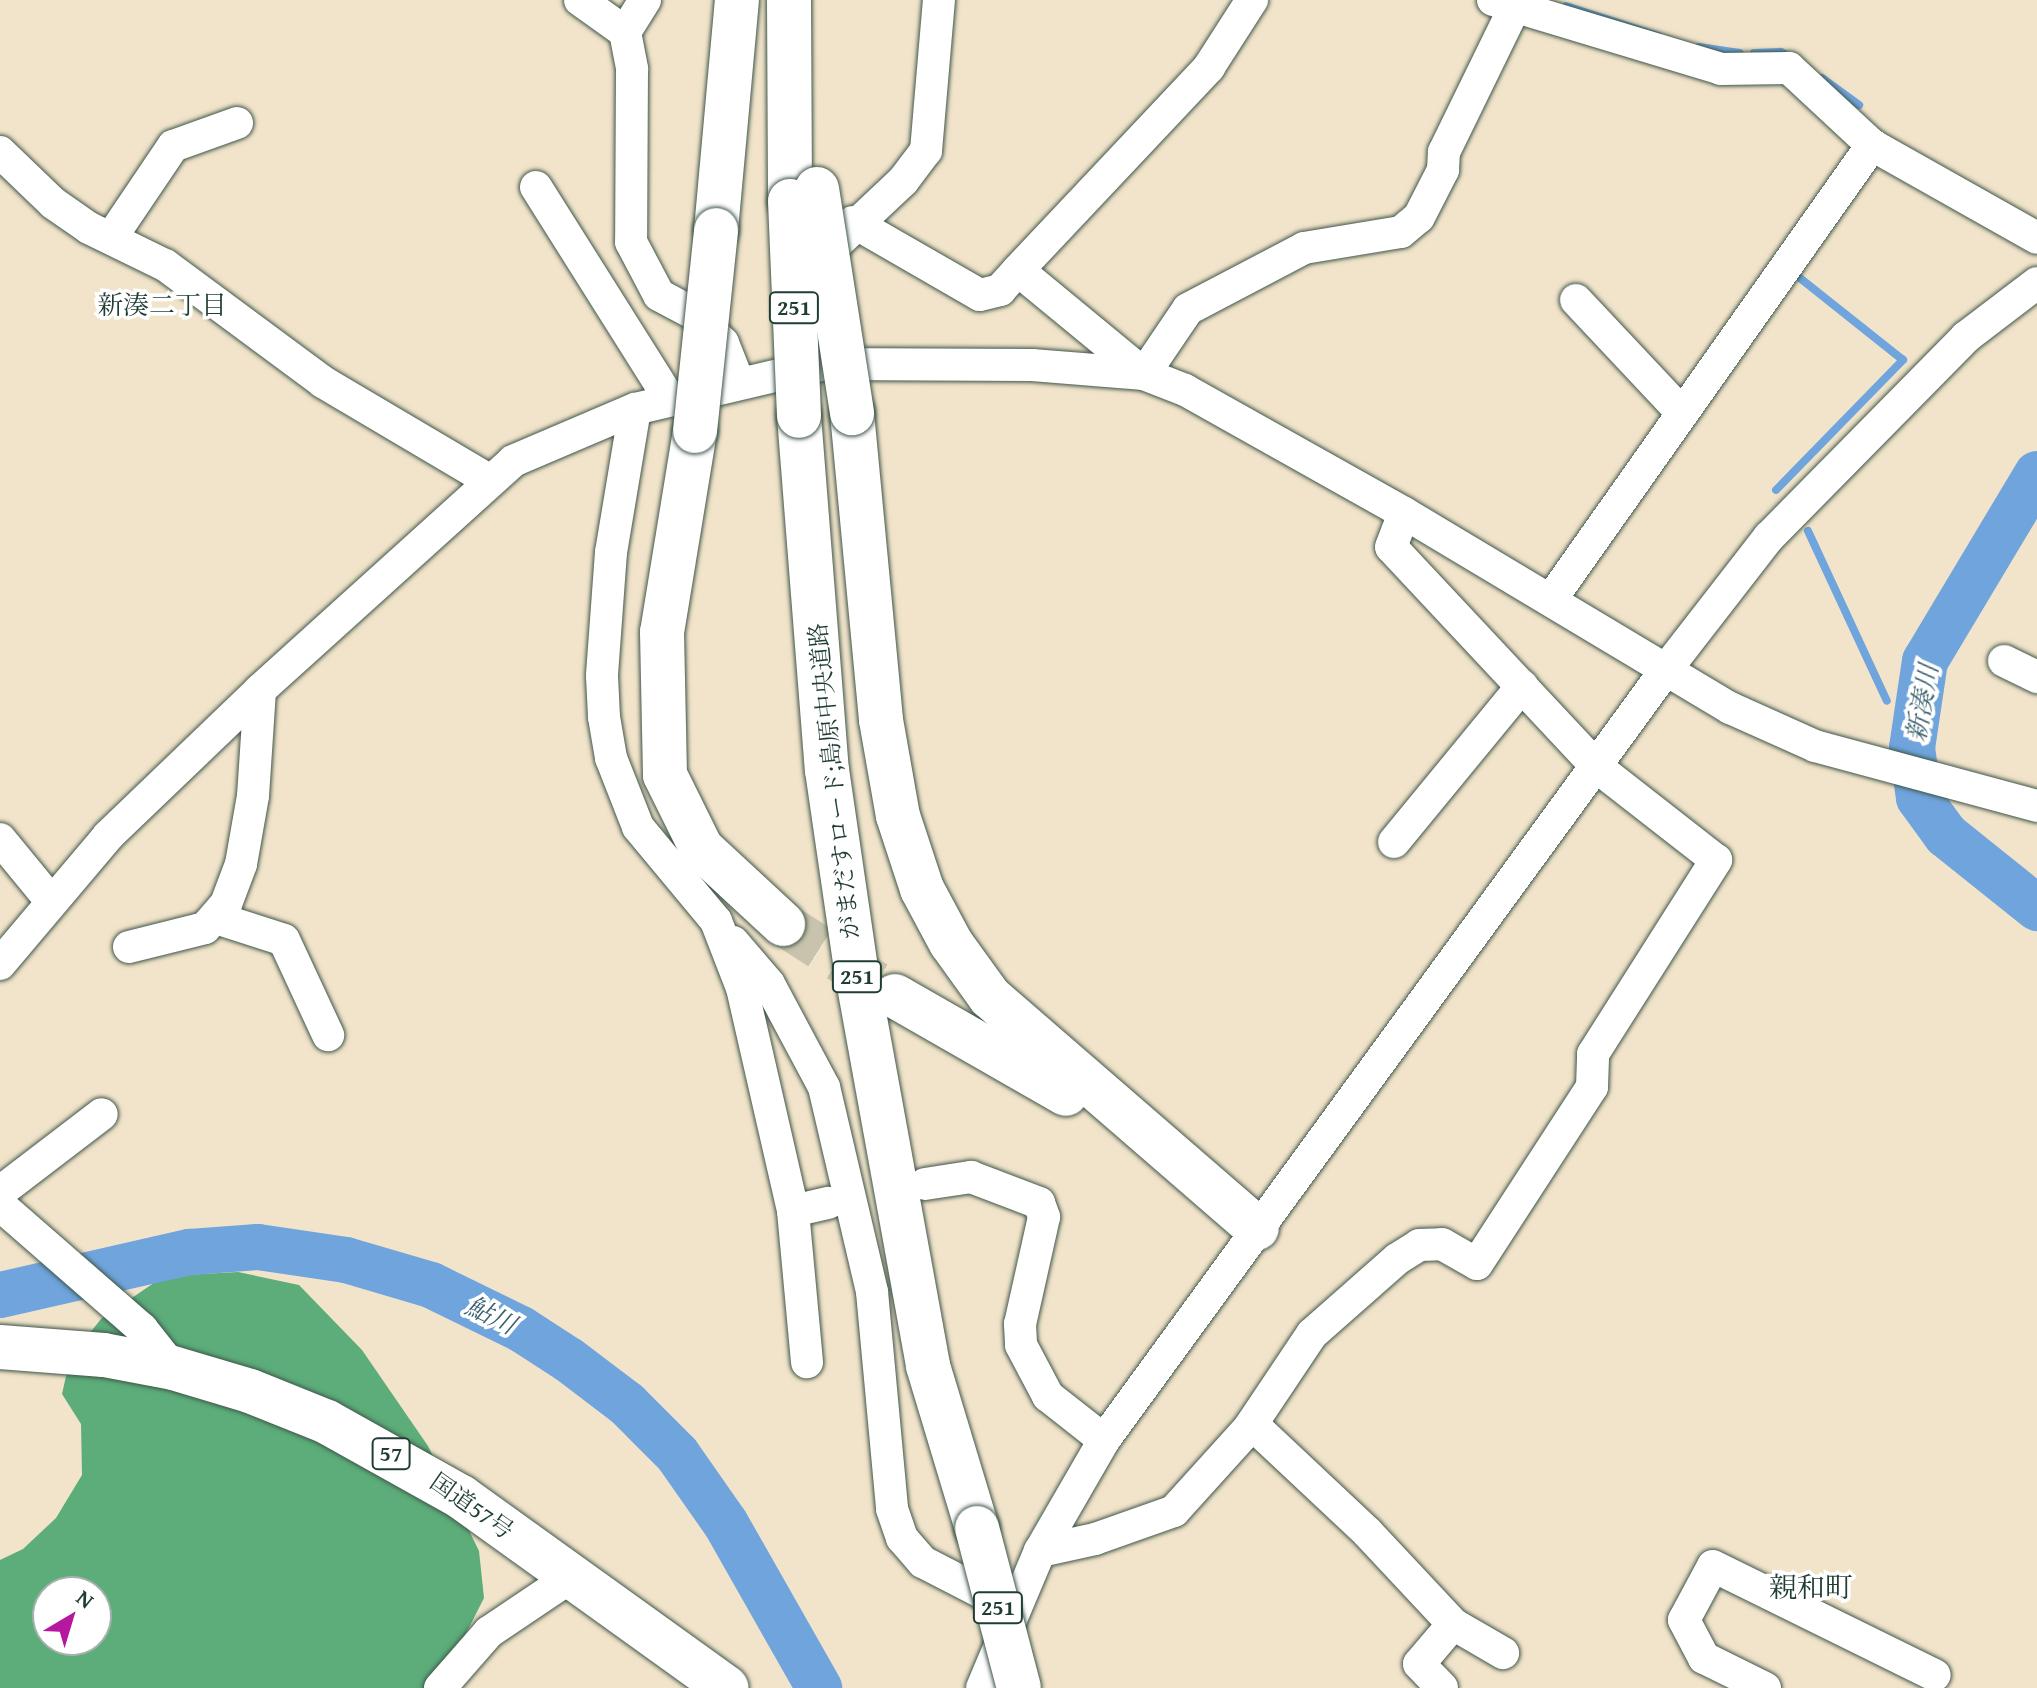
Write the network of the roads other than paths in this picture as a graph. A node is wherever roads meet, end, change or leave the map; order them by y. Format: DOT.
graph roads {
  1 [pos="580,0"];
  2 [pos="645,0"];
  3 [pos="737,0"];
  4 [pos="939,0"];
  5 [pos="1252,0"];
  6 [pos="1509,2"];
  7 [pos="788,19"];
  8 [pos="625,32"];
  9 [pos="237,123"];
  10 [pos="1872,145"];
  11 [pos="0,152"];
  12 [pos="536,187"];
  13 [pos="804,195"];
  14 [pos="853,222"];
  15 [pos="111,238"];
  16 [pos="2037,238"];
  17 [pos="1018,270"];
  18 [pos="2037,283"];
  19 [pos="1576,300"];
  20 [pos="826,364"];
  21 [pos="1144,374"];
  22 [pos="738,381"];
  23 [pos="635,409"];
  24 [pos="1682,413"];
  25 [pos="683,416"];
  26 [pos="489,480"];
  27 [pos="1404,513"];
  28 [pos="1552,598"];
  29 [pos="2004,661"];
  30 [pos="1665,671"];
  31 [pos="2037,677"];
  32 [pos="1522,686"];
  33 [pos="260,690"];
  34 [pos="1597,767"];
  35 [pos="2037,806"];
  36 [pos="0,839"];
  37 [pos="1394,842"];
  38 [pos="51,901"];
  39 [pos="216,918"];
  40 [pos="716,921"];
  41 [pos="783,924"];
  42 [pos="129,947"];
  43 [pos="0,964"];
  44 [pos="895,996"];
  45 [pos="328,1035"];
  46 [pos="102,1114"];
  47 [pos="925,1184"];
  48 [pos="0,1192"];
  49 [pos="1215,1193"];
  50 [pos="828,1203"];
  51 [pos="0,1205"];
  52 [pos="793,1211"];
  53 [pos="1257,1228"];
  54 [pos="0,1347"];
  55 [pos="807,1362"];
  56 [pos="173,1368"];
  57 [pos="1252,1424"];
  58 [pos="1104,1440"];
  59 [pos="1040,1551"];
  60 [pos="571,1577"];
  61 [pos="1013,1608"];
  62 [pos="1453,1624"];
  63 [pos="1503,1653"];
  64 [pos="1937,1674"];
  65 [pos="440,1688"];
  66 [pos="727,1688"];
  67 [pos="982,1688"];
  68 [pos="1019,1688"];
  69 [pos="1442,1688"];
  70 [pos="1765,1688"];
  1 -- 8 [label="street"];
  2 -- 8 [label="street"];
  3 -- 25 [label="highway, bridge"];
  4 -- 14 [label="street"];
  5 -- 17 [label="street"];
  6 -- 10 [label="street"];
  6 -- 21 [label="street"];
  7 -- 13 [label="highway, がまだすロード;島原中央道路 / 251"];
  8 -- 22 [label="street"];
  9 -- 15 [label="street"];
  10 -- 16 [label="street"];
  10 -- 24 [label="street"];
  11 -- 15 [label="street"];
  12 -- 25 [label="street"];
  13 -- 49 [label="highway, bridge"];
  13 -- 68 [label="highway, がまだすロード;島原中央道路 / 251, bridge"];
  14 -- 17 [label="street"];
  14 -- 20 [label="street"];
  15 -- 26 [label="street"];
  17 -- 21 [label="street"];
  18 -- 30 [label="street"];
  19 -- 24 [label="street"];
  20 -- 21 [label="street"];
  20 -- 22 [label="street"];
  21 -- 27 [label="street"];
  22 -- 25 [label="street"];
  23 -- 25 [label="street"];
  23 -- 26 [label="street"];
  23 -- 40 [label="street"];
  24 -- 28 [label="street"];
  25 -- 41 [label="highway"];
  26 -- 33 [label="street"];
  27 -- 28 [label="street"];
  27 -- 32 [label="street"];
  28 -- 30 [label="street"];
  29 -- 31 [label="street"];
  30 -- 34 [label="street"];
  30 -- 35 [label="street"];
  32 -- 34 [label="street"];
  32 -- 37 [label="street"];
  33 -- 38 [label="street"];
  33 -- 39 [label="street"];
  34 -- 53 [label="street"];
  34 -- 57 [label="street"];
  36 -- 38 [label="street"];
  38 -- 43 [label="street"];
  39 -- 42 [label="street"];
  39 -- 45 [label="street"];
  40 -- 52 [label="street"];
  40 -- 61 [label="street"];
  44 -- 49 [label="highway"];
  46 -- 48 [label="street"];
  47 -- 58 [label="street"];
  49 -- 53 [label="highway"];
  50 -- 52 [label="street"];
  51 -- 56 [label="street"];
  52 -- 55 [label="street"];
  53 -- 58 [label="street"];
  54 -- 56 [label="highway, 国道57号 / 57"];
  56 -- 60 [label="highway, 国道57号 / 57"];
  57 -- 59 [label="street"];
  57 -- 62 [label="street"];
  58 -- 59 [label="street"];
  59 -- 61 [label="street"];
  60 -- 65 [label="street"];
  60 -- 66 [label="highway, 国道57号 / 57"];
  61 -- 67 [label="street"];
  62 -- 63 [label="street"];
  62 -- 69 [label="street"];
  64 -- 70 [label="street"];
}
